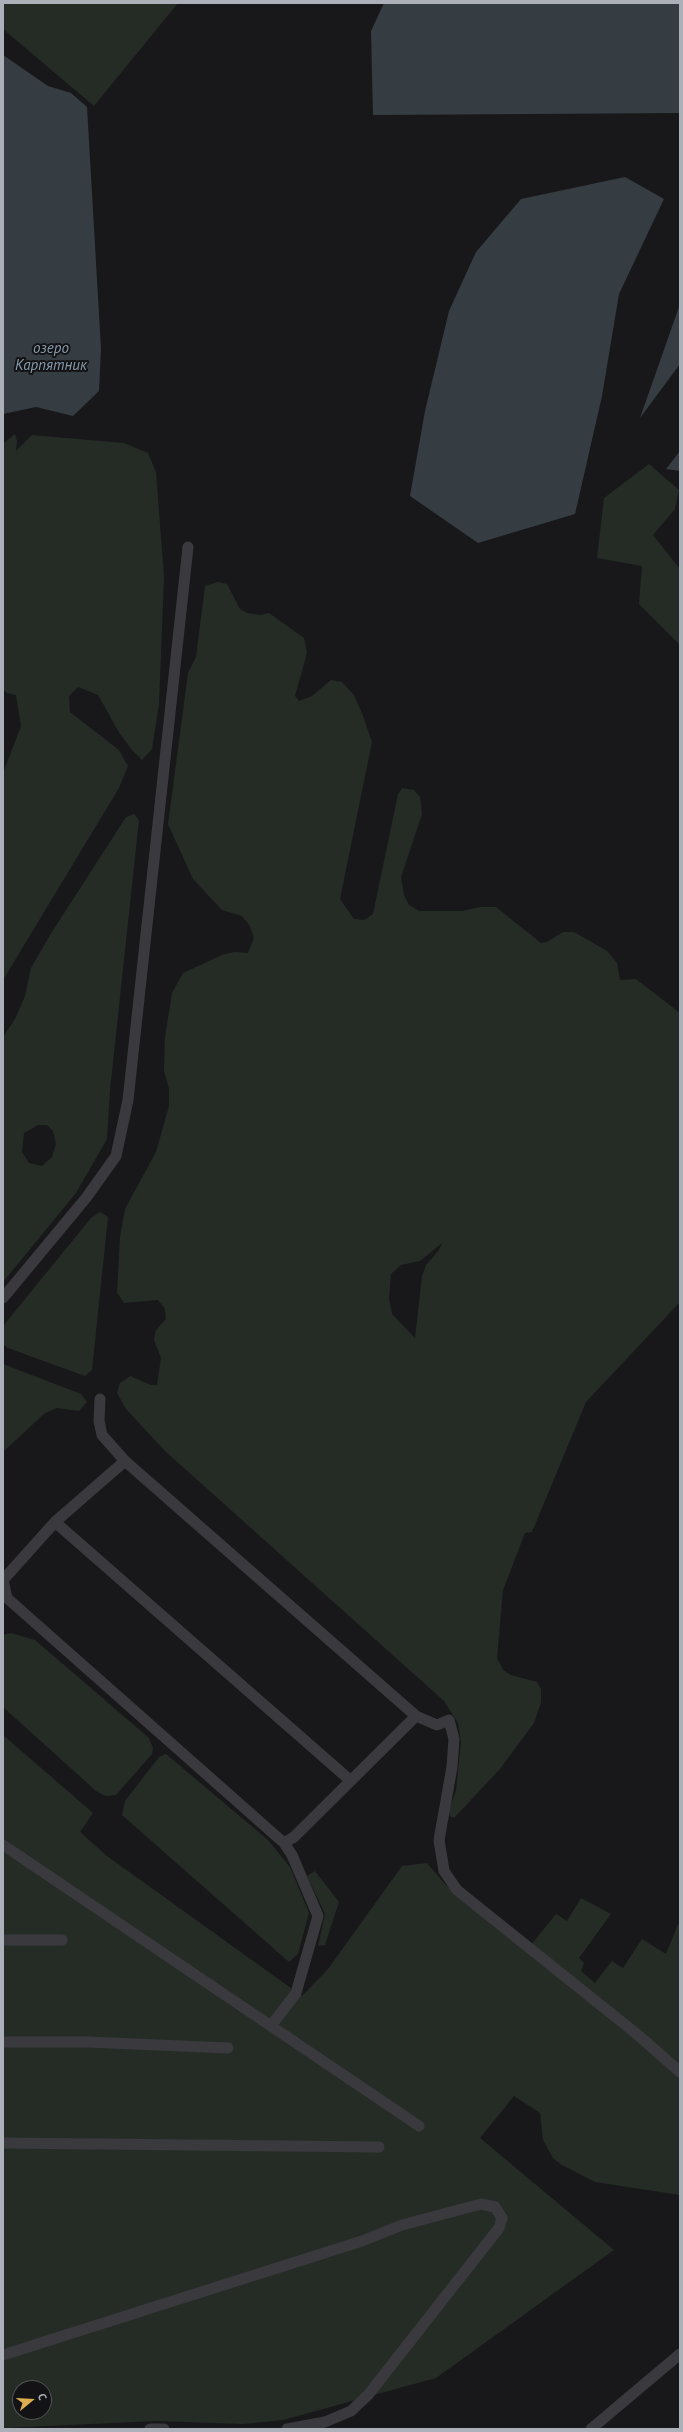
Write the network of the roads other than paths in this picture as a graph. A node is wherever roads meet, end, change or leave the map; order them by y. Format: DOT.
graph roads {
  1 [pos="188,547"];
  2 [pos="3,1298"];
  3 [pos="100,1399"];
  4 [pos="125,1461"];
  5 [pos="55,1522"];
  6 [pos="3,1581"];
  7 [pos="416,1716"];
  8 [pos="351,1781"];
  9 [pos="284,1843"];
  10 [pos="3,1845"];
  11 [pos="3,1940"];
  12 [pos="62,1940"];
  13 [pos="271,2026"];
  14 [pos="3,2042"];
  15 [pos="228,2048"];
  16 [pos="680,2072"];
  17 [pos="419,2126"];
  18 [pos="3,2143"];
  19 [pos="379,2147"];
  20 [pos="3,2354"];
  21 [pos="680,2354"];
  22 [pos="150,2429"];
  23 [pos="163,2429"];
  24 [pos="287,2429"];
  25 [pos="591,2429"];
  1 -- 2 [label="street"];
  3 -- 4 [label="street"];
  4 -- 5 [label="street"];
  4 -- 7 [label="street"];
  5 -- 6 [label="street"];
  5 -- 8 [label="street"];
  6 -- 9 [label="street"];
  7 -- 8 [label="street"];
  7 -- 16 [label="street"];
  8 -- 9 [label="street"];
  9 -- 13 [label="street"];
  10 -- 13 [label="street"];
  11 -- 12 [label="street"];
  13 -- 17 [label="street"];
  14 -- 15 [label="street"];
  18 -- 19 [label="street"];
  20 -- 24 [label="street"];
  21 -- 25 [label="street"];
  22 -- 23 [label="street"];
}
